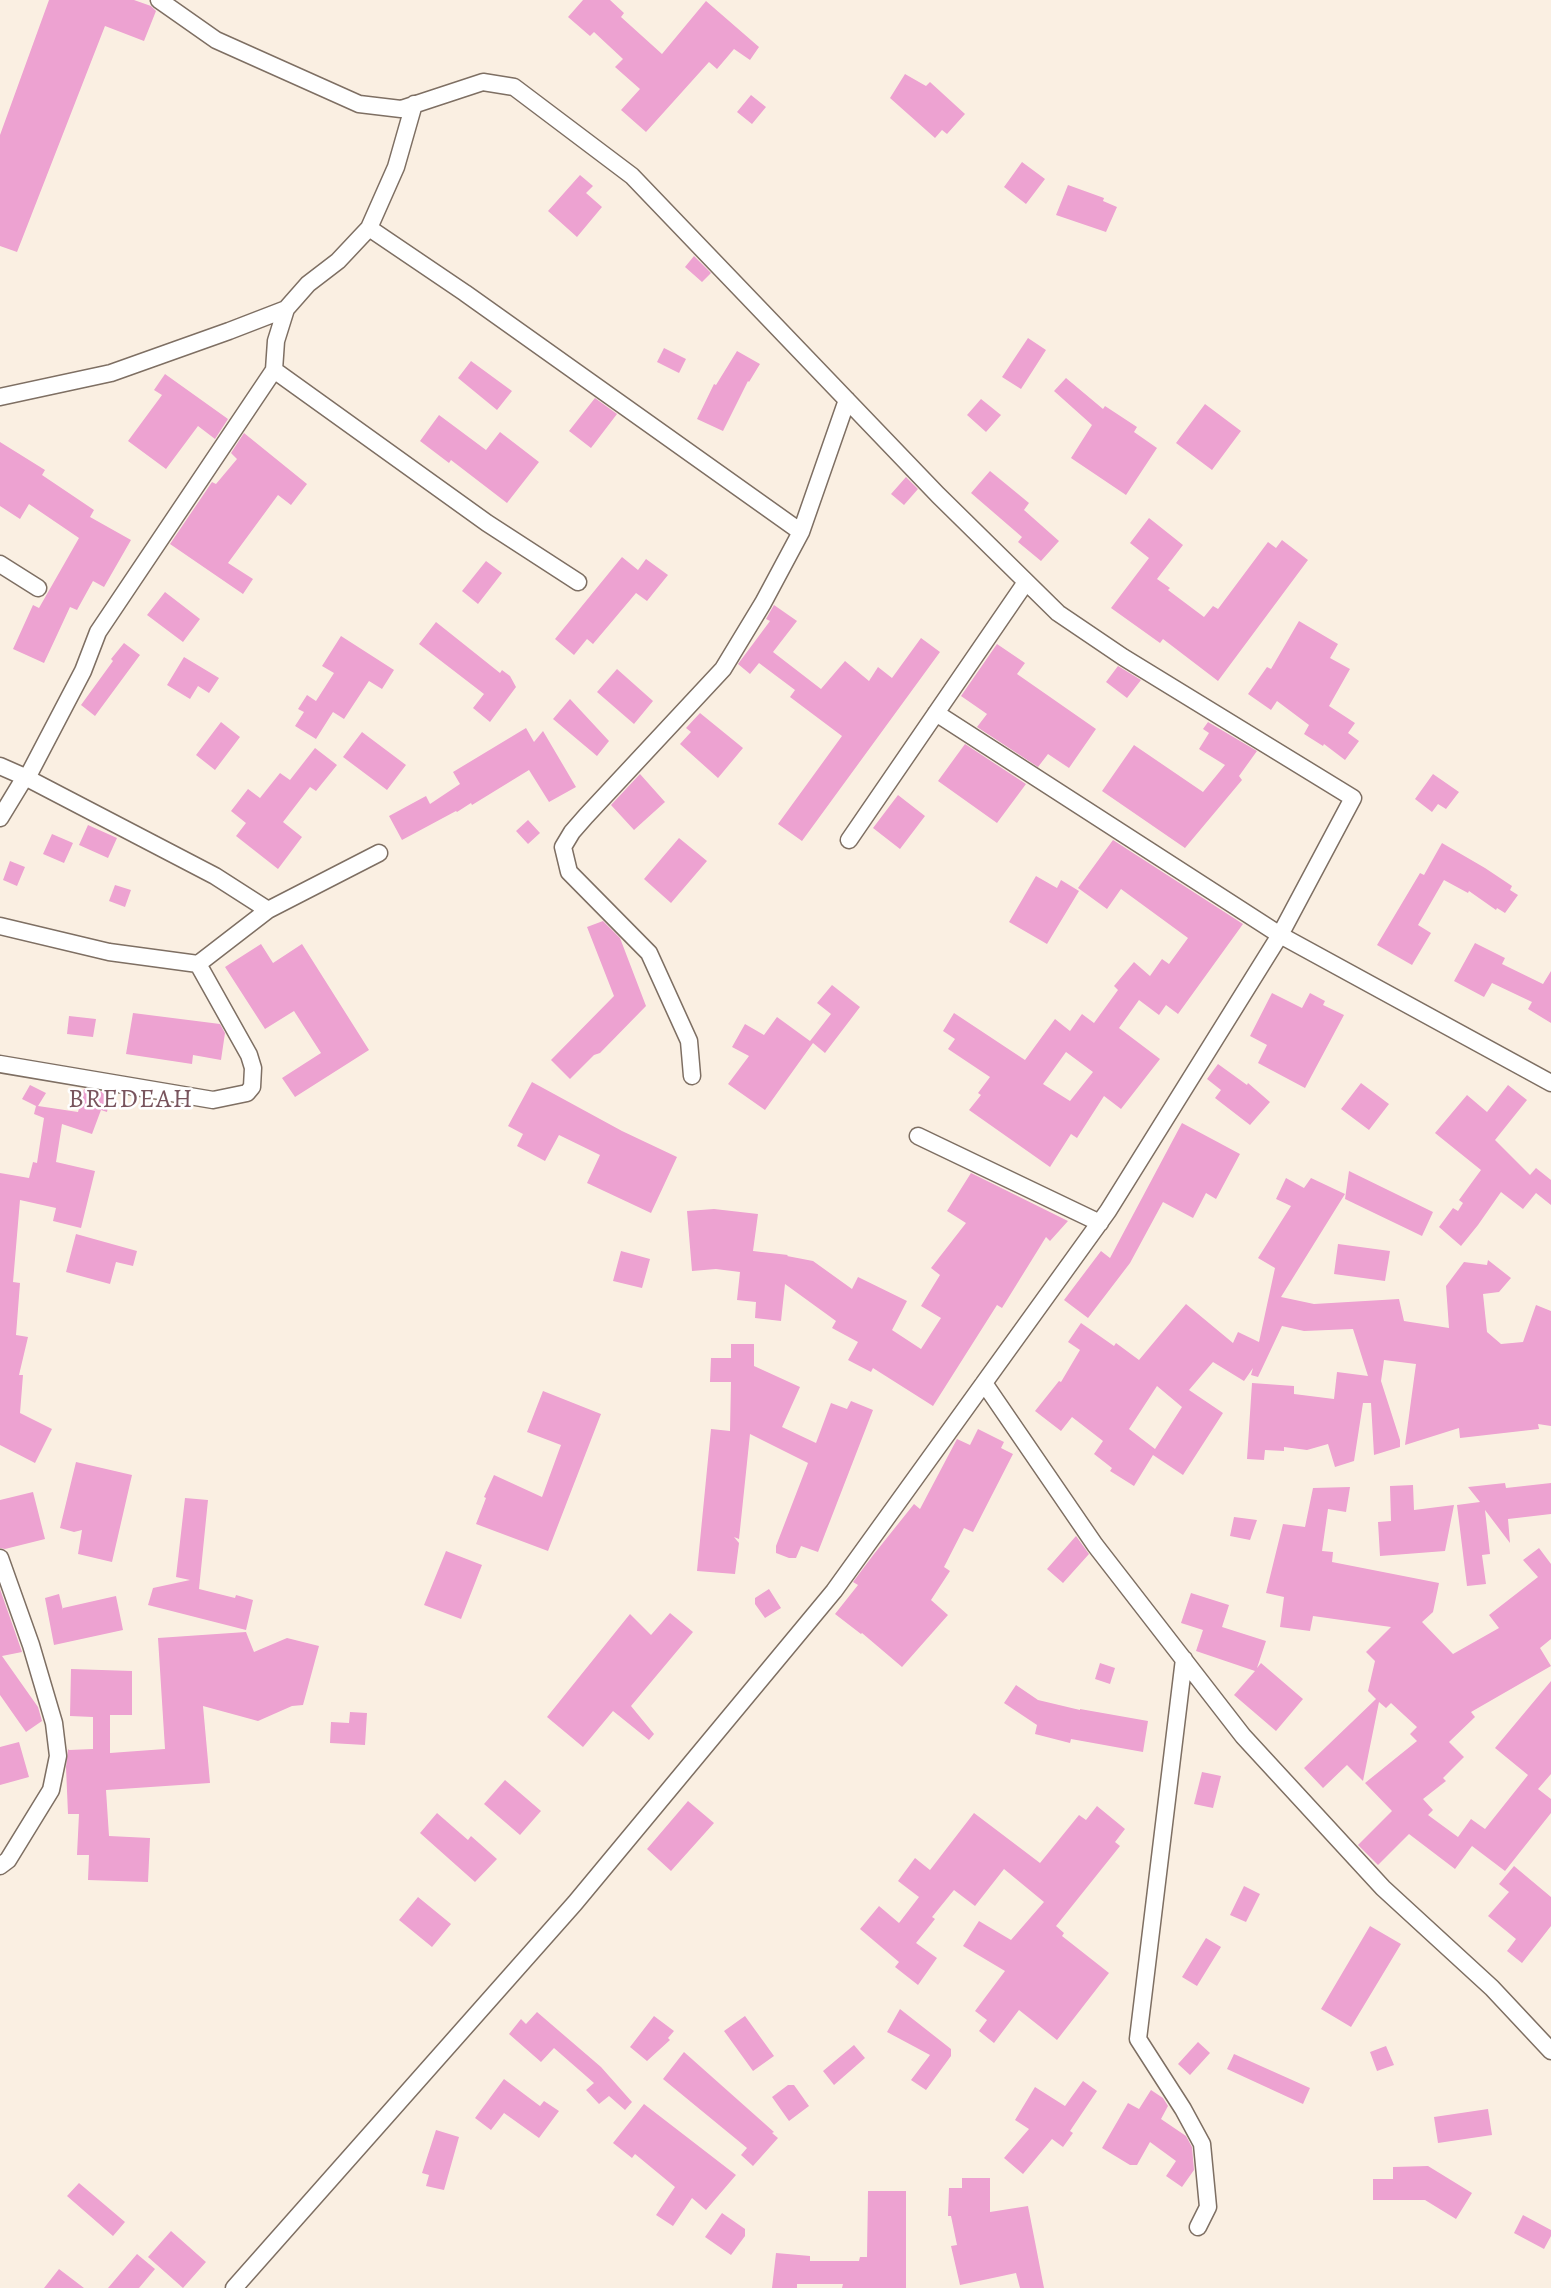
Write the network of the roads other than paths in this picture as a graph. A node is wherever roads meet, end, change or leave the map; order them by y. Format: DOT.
graph roads {
  1 [pos="159,0"];
  2 [pos="414,104"];
  3 [pos="369,228"];
  4 [pos="286,309"];
  5 [pos="274,370"];
  6 [pos="0,397"];
  7 [pos="847,400"];
  8 [pos="801,532"];
  9 [pos="0,564"];
  10 [pos="578,582"];
  11 [pos="1026,582"];
  12 [pos="38,588"];
  13 [pos="936,713"];
  14 [pos="0,766"];
  15 [pos="26,778"];
  16 [pos="0,818"];
  17 [pos="849,840"];
  18 [pos="379,853"];
  19 [pos="268,910"];
  20 [pos="0,926"];
  21 [pos="1280,935"];
  22 [pos="198,964"];
  23 [pos="0,1064"];
  24 [pos="692,1076"];
  25 [pos="1551,1083"];
  26 [pos="918,1136"];
  27 [pos="1100,1223"];
  28 [pos="984,1383"];
  29 [pos="0,1558"];
  30 [pos="1184,1659"];
  31 [pos="0,1866"];
  32 [pos="1551,2051"];
  33 [pos="1198,2227"];
  34 [pos="234,2288"];
  1 -- 2 [label="street"];
  2 -- 3 [label="street"];
  2 -- 7 [label="street"];
  3 -- 4 [label="street"];
  3 -- 8 [label="street"];
  4 -- 5 [label="street"];
  4 -- 6 [label="street"];
  5 -- 10 [label="street"];
  5 -- 15 [label="street"];
  7 -- 8 [label="street"];
  7 -- 11 [label="street"];
  8 -- 24 [label="street"];
  9 -- 12 [label="street"];
  11 -- 13 [label="street"];
  11 -- 21 [label="street"];
  13 -- 17 [label="street"];
  13 -- 21 [label="street"];
  14 -- 15 [label="street"];
  15 -- 16 [label="street"];
  15 -- 19 [label="street"];
  18 -- 19 [label="street"];
  19 -- 22 [label="street"];
  20 -- 22 [label="street"];
  21 -- 25 [label="street"];
  21 -- 27 [label="street"];
  22 -- 23 [label="street"];
  26 -- 27 [label="street"];
  27 -- 28 [label="street"];
  28 -- 30 [label="street"];
  28 -- 34 [label="street"];
  29 -- 31 [label="street"];
  30 -- 32 [label="street"];
  30 -- 33 [label="street"];
}
